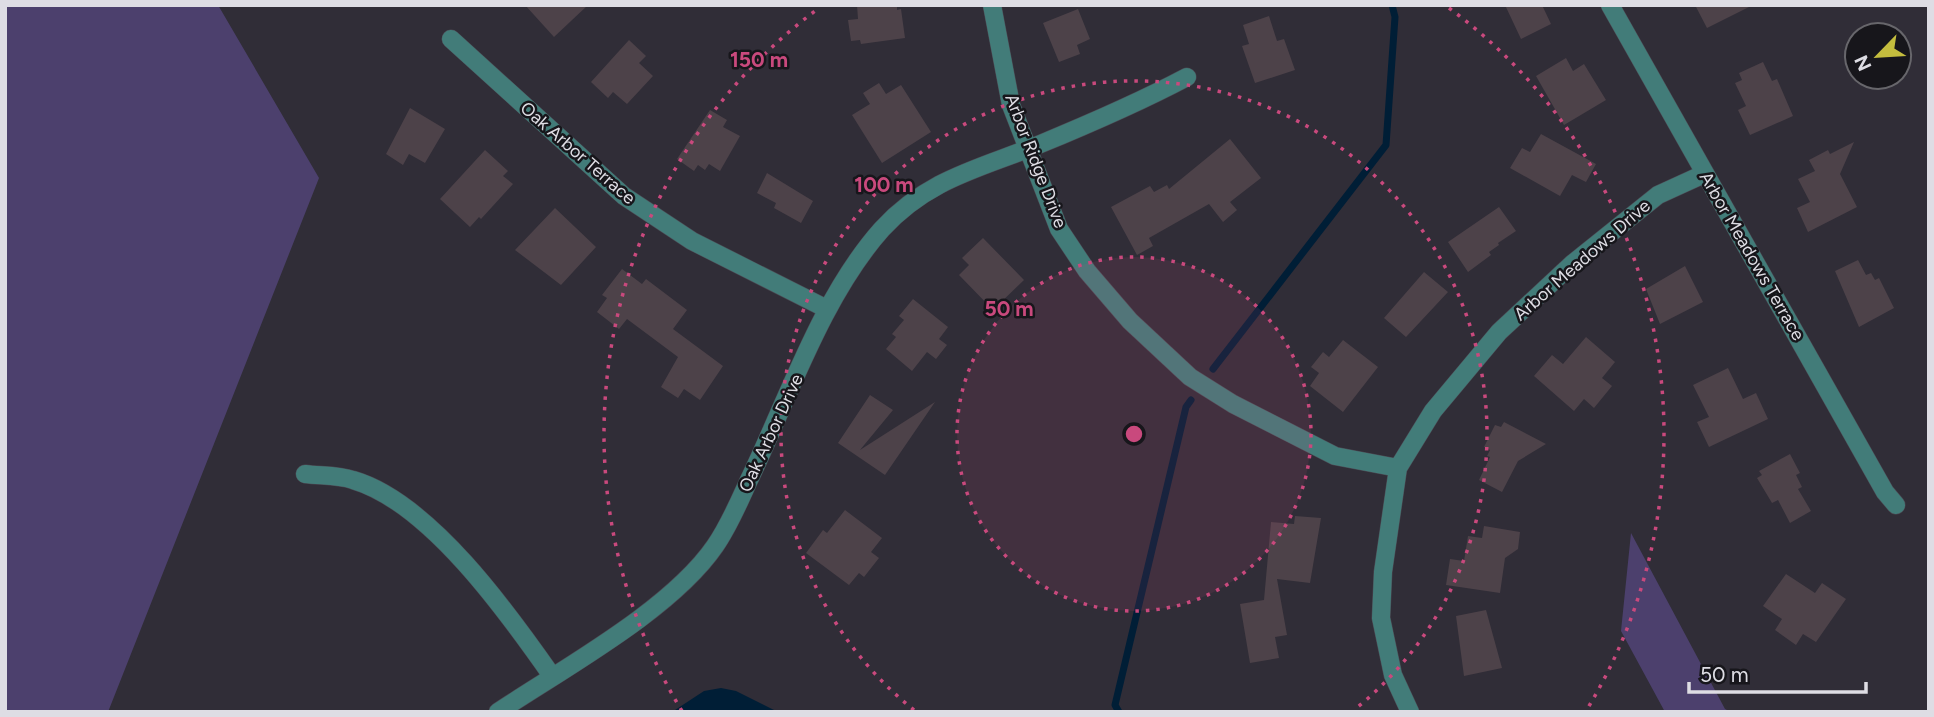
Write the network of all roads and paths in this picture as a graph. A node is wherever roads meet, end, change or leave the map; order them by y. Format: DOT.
graph roads {
  1 [pos="992,5"];
  2 [pos="1611,5"];
  3 [pos="452,39"];
  4 [pos="1187,77"];
  5 [pos="1027,149"];
  6 [pos="1704,174"];
  7 [pos="827,309"];
  8 [pos="1398,468"];
  9 [pos="305,474"];
  10 [pos="1896,505"];
  11 [pos="552,676"];
  12 [pos="498,712"];
  13 [pos="1410,712"];
  1 -- 5 [label="street, Arbor Ridge Drive"];
  2 -- 6 [label="street, Arbor Meadows Terrace"];
  3 -- 7 [label="street, Oak Arbor Terrace"];
  4 -- 5 [label="street, Oak Arbor Drive"];
  5 -- 7 [label="street, Oak Arbor Drive"];
  5 -- 8 [label="street, Arbor Ridge Drive"];
  6 -- 8 [label="street, Arbor Meadows Drive"];
  6 -- 10 [label="street, Arbor Meadows Terrace"];
  7 -- 11 [label="street, Oak Arbor Drive"];
  8 -- 13 [label="street, Arbor Meadows Drive"];
  9 -- 11 [label="street"];
  11 -- 12 [label="street, Oak Arbor Drive"];
}
